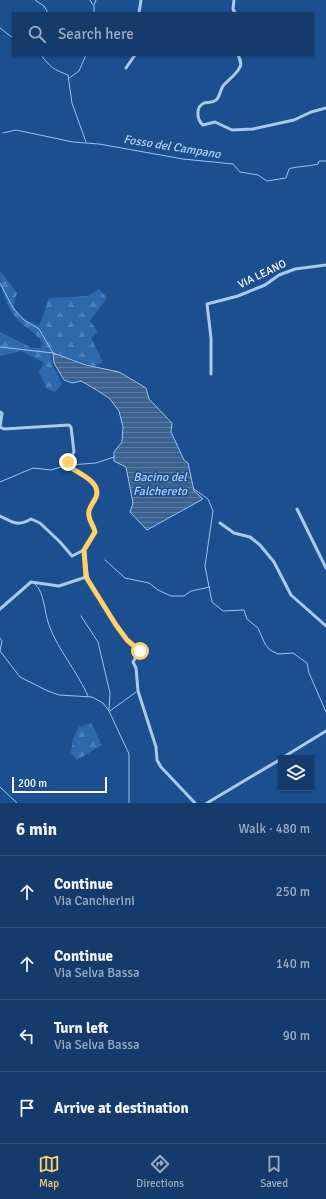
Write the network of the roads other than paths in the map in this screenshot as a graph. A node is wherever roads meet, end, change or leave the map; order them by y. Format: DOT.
graph roads {
  1 [pos="141,0"];
  2 [pos="234,0"];
  3 [pos="139,12"];
  4 [pos="234,12"];
  5 [pos="134,56"];
  6 [pos="238,56"];
  7 [pos="126,68"];
  8 [pos="326,108"];
  9 [pos="326,265"];
  10 [pos="211,374"];
  11 [pos="0,412"];
  12 [pos="297,509"];
  13 [pos="0,516"];
  14 [pos="220,523"];
  15 [pos="84,550"];
  16 [pos="326,568"];
  17 [pos="86,577"];
  18 [pos="0,609"];
  19 [pos="326,626"];
  20 [pos="326,731"];
  21 [pos="286,755"];
  22 [pos="278,760"];
  23 [pos="195,803"];
  24 [pos="207,803"];
  1 -- 3 [label="street"];
  2 -- 4 [label="street"];
  5 -- 7 [label="street"];
  6 -- 8 [label="street"];
  9 -- 10 [label="street, VIA LEANO"];
  11 -- 15 [label="street"];
  12 -- 16 [label="street"];
  13 -- 15 [label="street"];
  14 -- 19 [label="street"];
  15 -- 17 [label="street"];
  17 -- 18 [label="street"];
  17 -- 23 [label="street"];
  20 -- 21 [label="street"];
  22 -- 24 [label="street"];
}
